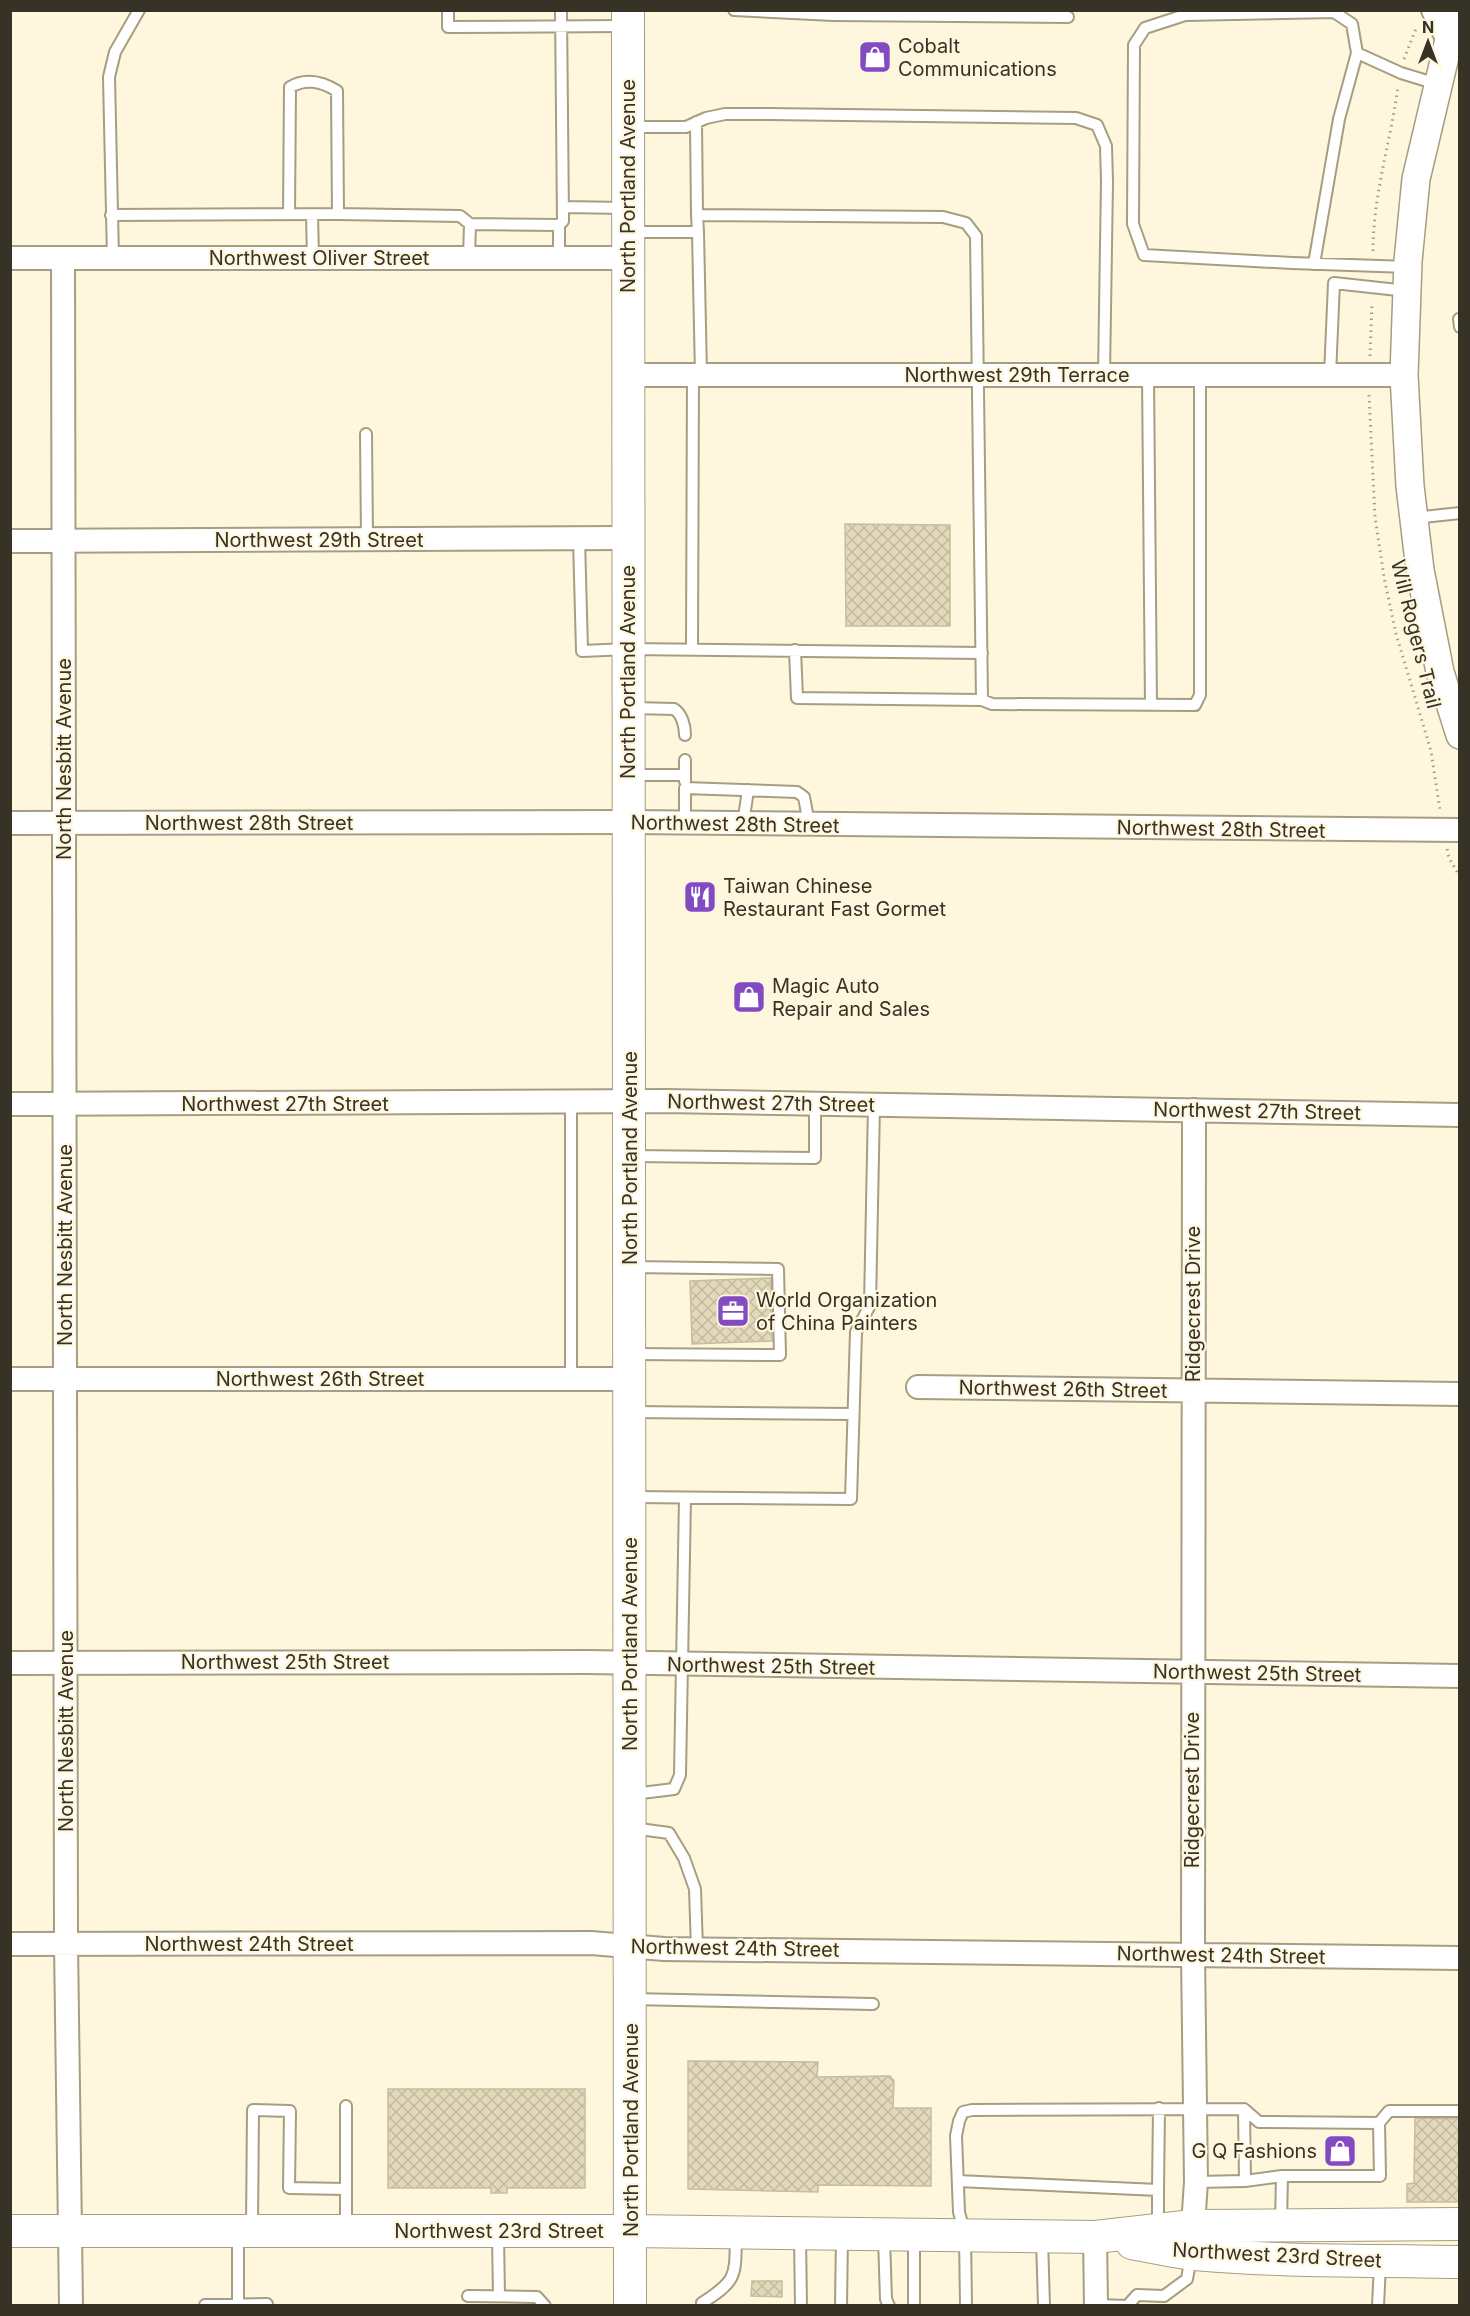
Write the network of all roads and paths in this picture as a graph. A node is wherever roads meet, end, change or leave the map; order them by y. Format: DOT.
graph roads {
  1 [pos="139,10"];
  2 [pos="448,10"];
  3 [pos="561,10"];
  4 [pos="734,10"];
  5 [pos="1458,11"];
  6 [pos="1427,14"];
  7 [pos="1068,17"];
  8 [pos="628,18"];
  9 [pos="561,26"];
  10 [pos="1448,40"];
  11 [pos="1357,53"];
  12 [pos="1404,57"];
  13 [pos="1437,84"];
  14 [pos="1398,87"];
  15 [pos="696,122"];
  16 [pos="628,127"];
  17 [pos="563,207"];
  18 [pos="289,214"];
  19 [pos="312,214"];
  20 [pos="338,214"];
  21 [pos="111,215"];
  22 [pos="697,215"];
  23 [pos="470,224"];
  24 [pos="559,225"];
  25 [pos="698,232"];
  26 [pos="628,233"];
  27 [pos="1373,242"];
  28 [pos="559,257"];
  29 [pos="10,258"];
  30 [pos="63,258"];
  31 [pos="113,258"];
  32 [pos="313,258"];
  33 [pos="470,258"];
  34 [pos="1314,264"];
  35 [pos="1408,279"];
  36 [pos="1372,304"];
  37 [pos="1370,353"];
  38 [pos="629,375"];
  39 [pos="697,375"];
  40 [pos="979,375"];
  41 [pos="1104,375"];
  42 [pos="1148,375"];
  43 [pos="1200,375"];
  44 [pos="1330,375"];
  45 [pos="1404,375"];
  46 [pos="1369,393"];
  47 [pos="366,434"];
  48 [pos="1460,513"];
  49 [pos="1414,518"];
  50 [pos="628,538"];
  51 [pos="367,539"];
  52 [pos="579,539"];
  53 [pos="10,541"];
  54 [pos="64,541"];
  55 [pos="628,648"];
  56 [pos="693,650"];
  57 [pos="795,650"];
  58 [pos="982,652"];
  59 [pos="982,700"];
  60 [pos="1150,705"];
  61 [pos="628,708"];
  62 [pos="685,735"];
  63 [pos="1460,735"];
  64 [pos="685,760"];
  65 [pos="629,775"];
  66 [pos="685,775"];
  67 [pos="685,788"];
  68 [pos="748,790"];
  69 [pos="629,822"];
  70 [pos="10,823"];
  71 [pos="64,823"];
  72 [pos="685,823"];
  73 [pos="743,824"];
  74 [pos="809,824"];
  75 [pos="1451,831"];
  76 [pos="1460,877"];
  77 [pos="629,1102"];
  78 [pos="571,1103"];
  79 [pos="10,1104"];
  80 [pos="64,1104"];
  81 [pos="815,1104"];
  82 [pos="874,1105"];
  83 [pos="1194,1110"];
  84 [pos="1460,1115"];
  85 [pos="630,1156"];
  86 [pos="630,1267"];
  87 [pos="630,1366"];
  88 [pos="10,1379"];
  89 [pos="65,1379"];
  90 [pos="571,1379"];
  91 [pos="918,1387"];
  92 [pos="1192,1391"];
  93 [pos="1460,1394"];
  94 [pos="630,1412"];
  95 [pos="854,1414"];
  96 [pos="630,1497"];
  97 [pos="685,1498"];
  98 [pos="10,1663"];
  99 [pos="66,1663"];
  100 [pos="630,1663"];
  101 [pos="681,1665"];
  102 [pos="1192,1672"];
  103 [pos="1460,1677"];
  104 [pos="630,1795"];
  105 [pos="630,1828"];
  106 [pos="10,1944"];
  107 [pos="66,1944"];
  108 [pos="631,1946"];
  109 [pos="697,1949"];
  110 [pos="1192,1955"];
  111 [pos="1460,1958"];
  112 [pos="631,1999"];
  113 [pos="873,2004"];
  114 [pos="346,2106"];
  115 [pos="1160,2108"];
  116 [pos="1195,2108"];
  117 [pos="1244,2109"];
  118 [pos="1460,2111"];
  119 [pos="1380,2123"];
  120 [pos="1282,2176"];
  121 [pos="958,2181"];
  122 [pos="1245,2181"];
  123 [pos="1196,2182"];
  124 [pos="346,2189"];
  125 [pos="1158,2190"];
  126 [pos="1460,2224"];
  127 [pos="1281,2226"];
  128 [pos="1158,2230"];
  129 [pos="10,2231"];
  130 [pos="70,2231"];
  131 [pos="630,2231"];
  132 [pos="245,2232"];
  133 [pos="346,2232"];
  134 [pos="498,2232"];
  135 [pos="736,2233"];
  136 [pos="800,2234"];
  137 [pos="842,2234"];
  138 [pos="899,2234"];
  139 [pos="965,2235"];
  140 [pos="1041,2236"];
  141 [pos="1095,2237"];
  142 [pos="1192,2240"];
  143 [pos="1380,2261"];
  144 [pos="1460,2262"];
  145 [pos="468,2296"];
  146 [pos="499,2296"];
  147 [pos="267,2304"];
  148 [pos="205,2305"];
  149 [pos="238,2305"];
  150 [pos="1096,2305"];
  151 [pos="1130,2305"];
  152 [pos="71,2306"];
  153 [pos="545,2306"];
  154 [pos="630,2306"];
  155 [pos="702,2306"];
  156 [pos="801,2306"];
  157 [pos="841,2306"];
  158 [pos="889,2306"];
  159 [pos="914,2306"];
  160 [pos="966,2306"];
  161 [pos="1044,2306"];
  162 [pos="1378,2306"];
  1 -- 21 [label="lane"];
  2 -- 9 [label="lane"];
  3 -- 9 [label="lane"];
  4 -- 7 [label="lane"];
  5 -- 10 [label="street"];
  6 -- 10 [label="street"];
  6 -- 12 [label="path"];
  8 -- 9 [label="lane"];
  8 -- 16 [label="main road, North Portland Avenue"];
  9 -- 17 [label="lane"];
  10 -- 13 [label="street"];
  11 -- 13 [label="lane"];
  11 -- 34 [label="lane"];
  11 -- 34 [label="lane"];
  13 -- 35 [label="street"];
  14 -- 27 [label="path"];
  15 -- 16 [label="lane"];
  15 -- 22 [label="lane"];
  15 -- 41 [label="lane"];
  16 -- 26 [label="main road, North Portland Avenue"];
  17 -- 24 [label="lane"];
  17 -- 26 [label="lane"];
  18 -- 19 [label="lane"];
  18 -- 20 [label="lane"];
  18 -- 21 [label="lane"];
  19 -- 20 [label="lane"];
  19 -- 32 [label="lane"];
  20 -- 23 [label="lane"];
  21 -- 31 [label="lane"];
  22 -- 25 [label="lane"];
  22 -- 40 [label="lane"];
  23 -- 24 [label="lane"];
  23 -- 33 [label="lane"];
  24 -- 28 [label="lane"];
  25 -- 26 [label="lane"];
  25 -- 39 [label="lane"];
  26 -- 28 [label="street, Northwest Oliver Street"];
  26 -- 38 [label="main road, North Portland Avenue"];
  28 -- 33 [label="street, Northwest Oliver Street"];
  29 -- 30 [label="street, Northwest Oliver Street"];
  30 -- 31 [label="street, Northwest Oliver Street"];
  30 -- 54 [label="street, North Nesbitt Avenue"];
  31 -- 32 [label="street, Northwest Oliver Street"];
  32 -- 33 [label="street, Northwest Oliver Street"];
  34 -- 35 [label="lane"];
  35 -- 44 [label="lane"];
  35 -- 45 [label="street"];
  36 -- 37 [label="path"];
  38 -- 39 [label="street, Northwest 29th Terrace"];
  38 -- 50 [label="main road, North Portland Avenue"];
  39 -- 40 [label="street, Northwest 29th Terrace"];
  39 -- 56 [label="lane"];
  40 -- 41 [label="street, Northwest 29th Terrace"];
  40 -- 58 [label="lane"];
  41 -- 42 [label="street, Northwest 29th Terrace"];
  42 -- 43 [label="street, Northwest 29th Terrace"];
  42 -- 60 [label="lane"];
  43 -- 44 [label="street, Northwest 29th Terrace"];
  43 -- 60 [label="lane"];
  44 -- 45 [label="street, Northwest 29th Terrace"];
  45 -- 49 [label="street"];
  46 -- 75 [label="path, Will Rogers Trail"];
  47 -- 51 [label="lane"];
  48 -- 49 [label="lane"];
  49 -- 63 [label="street"];
  50 -- 52 [label="street, Northwest 29th Street"];
  50 -- 55 [label="main road, North Portland Avenue"];
  51 -- 52 [label="street, Northwest 29th Street"];
  51 -- 54 [label="street, Northwest 29th Street"];
  52 -- 55 [label="lane"];
  53 -- 54 [label="street, Northwest 29th Street"];
  54 -- 71 [label="street, North Nesbitt Avenue"];
  55 -- 56 [label="lane"];
  55 -- 61 [label="main road, North Portland Avenue"];
  56 -- 57 [label="lane"];
  57 -- 58 [label="lane"];
  57 -- 59 [label="lane"];
  58 -- 59 [label="lane"];
  59 -- 60 [label="lane"];
  61 -- 62 [label="lane"];
  61 -- 65 [label="main road, North Portland Avenue"];
  64 -- 66 [label="lane"];
  65 -- 66 [label="lane"];
  65 -- 69 [label="main road, North Portland Avenue"];
  66 -- 67 [label="lane"];
  67 -- 68 [label="lane"];
  67 -- 72 [label="lane"];
  68 -- 73 [label="lane"];
  68 -- 74 [label="lane"];
  69 -- 71 [label="street, Northwest 28th Street"];
  69 -- 72 [label="street, Northwest 28th Street"];
  69 -- 77 [label="main road, North Portland Avenue"];
  70 -- 71 [label="street, Northwest 28th Street"];
  71 -- 80 [label="street, North Nesbitt Avenue"];
  72 -- 73 [label="street, Northwest 28th Street"];
  73 -- 74 [label="street, Northwest 28th Street"];
  74 -- 75 [label="street, Northwest 28th Street"];
  75 -- 76 [label="path, Will Rogers Trail"];
  77 -- 78 [label="street, Northwest 27th Street"];
  77 -- 81 [label="street, Northwest 27th Street"];
  77 -- 85 [label="main road, North Portland Avenue"];
  78 -- 80 [label="street, Northwest 27th Street"];
  78 -- 90 [label="lane"];
  79 -- 80 [label="street, Northwest 27th Street"];
  80 -- 89 [label="street, North Nesbitt Avenue"];
  81 -- 82 [label="street, Northwest 27th Street"];
  81 -- 85 [label="lane"];
  82 -- 83 [label="street, Northwest 27th Street"];
  82 -- 95 [label="lane"];
  83 -- 84 [label="street, Northwest 27th Street"];
  83 -- 92 [label="street, Ridgecrest Drive"];
  85 -- 86 [label="main road, North Portland Avenue"];
  86 -- 87 [label="main road, North Portland Avenue"];
  86 -- 87 [label="lane"];
  87 -- 90 [label="street, Northwest 26th Street"];
  87 -- 94 [label="main road, North Portland Avenue"];
  88 -- 89 [label="street, Northwest 26th Street"];
  89 -- 90 [label="street, Northwest 26th Street"];
  89 -- 99 [label="street, North Nesbitt Avenue"];
  91 -- 92 [label="street, Northwest 26th Street"];
  92 -- 93 [label="street, Northwest 26th Street"];
  92 -- 102 [label="street, Ridgecrest Drive"];
  94 -- 95 [label="lane"];
  94 -- 96 [label="main road, North Portland Avenue"];
  95 -- 97 [label="lane"];
  96 -- 97 [label="lane"];
  96 -- 100 [label="main road, North Portland Avenue"];
  97 -- 101 [label="lane"];
  98 -- 99 [label="street, Northwest 25th Street"];
  99 -- 100 [label="street, Northwest 25th Street"];
  99 -- 107 [label="street, North Nesbitt Avenue"];
  100 -- 101 [label="street, Northwest 25th Street"];
  100 -- 104 [label="main road, North Portland Avenue"];
  101 -- 102 [label="street, Northwest 25th Street"];
  101 -- 104 [label="lane"];
  102 -- 103 [label="street, Northwest 25th Street"];
  102 -- 110 [label="street, Ridgecrest Drive"];
  104 -- 105 [label="main road, North Portland Avenue"];
  105 -- 108 [label="main road, North Portland Avenue"];
  105 -- 109 [label="lane"];
  106 -- 107 [label="street, Northwest 24th Street"];
  107 -- 108 [label="street, Northwest 24th Street"];
  107 -- 130 [label="street, North Nesbitt Avenue"];
  108 -- 109 [label="street, Northwest 24th Street"];
  108 -- 112 [label="main road, North Portland Avenue"];
  109 -- 110 [label="street, Northwest 24th Street"];
  110 -- 111 [label="street, Northwest 24th Street"];
  110 -- 116 [label="street, Ridgecrest Drive"];
  112 -- 113 [label="lane"];
  112 -- 131 [label="main road, North Portland Avenue"];
  114 -- 124 [label="lane"];
  115 -- 116 [label="lane"];
  115 -- 121 [label="lane"];
  115 -- 125 [label="lane"];
  116 -- 117 [label="lane"];
  116 -- 123 [label="street, Ridgecrest Drive"];
  117 -- 119 [label="lane"];
  117 -- 122 [label="lane"];
  118 -- 119 [label="lane"];
  119 -- 120 [label="lane"];
  120 -- 122 [label="lane"];
  120 -- 127 [label="lane"];
  121 -- 125 [label="lane"];
  121 -- 139 [label="lane"];
  122 -- 123 [label="lane"];
  123 -- 142 [label="street, Ridgecrest Drive"];
  124 -- 132 [label="lane"];
  124 -- 133 [label="lane"];
  125 -- 128 [label="lane"];
  126 -- 127 [label="main road, Northwest 23rd Street"];
  127 -- 142 [label="main road, Northwest 23rd Street"];
  128 -- 141 [label="main road, Northwest 23rd Street"];
  128 -- 142 [label="main road, Northwest 23rd Street"];
  129 -- 130 [label="main road, Northwest 23rd Street"];
  130 -- 132 [label="main road, Northwest 23rd Street"];
  130 -- 152 [label="street, North Nesbitt Avenue"];
  131 -- 134 [label="main road, Northwest 23rd Street"];
  131 -- 135 [label="main road, Northwest 23rd Street"];
  131 -- 154 [label="main road, North Portland Avenue"];
  132 -- 133 [label="main road, Northwest 23rd Street"];
  132 -- 149 [label="lane"];
  133 -- 134 [label="main road, Northwest 23rd Street"];
  134 -- 146 [label="lane"];
  135 -- 136 [label="main road, Northwest 23rd Street"];
  135 -- 155 [label="lane"];
  136 -- 137 [label="main road, Northwest 23rd Street"];
  136 -- 156 [label="lane"];
  137 -- 138 [label="main road, Northwest 23rd Street"];
  137 -- 157 [label="lane"];
  138 -- 139 [label="main road, Northwest 23rd Street"];
  138 -- 158 [label="lane"];
  138 -- 159 [label="lane"];
  139 -- 140 [label="main road, Northwest 23rd Street"];
  139 -- 160 [label="lane"];
  140 -- 141 [label="main road, Northwest 23rd Street"];
  140 -- 161 [label="lane"];
  141 -- 142 [label="main road, Northwest 23rd Street"];
  141 -- 150 [label="street"];
  142 -- 143 [label="main road, Northwest 23rd Street"];
  142 -- 151 [label="lane"];
  143 -- 144 [label="main road, Northwest 23rd Street"];
  143 -- 162 [label="lane"];
  145 -- 146 [label="lane"];
  146 -- 153 [label="lane"];
  147 -- 149 [label="lane"];
  148 -- 149 [label="lane"];
  150 -- 151 [label="lane"];
}
